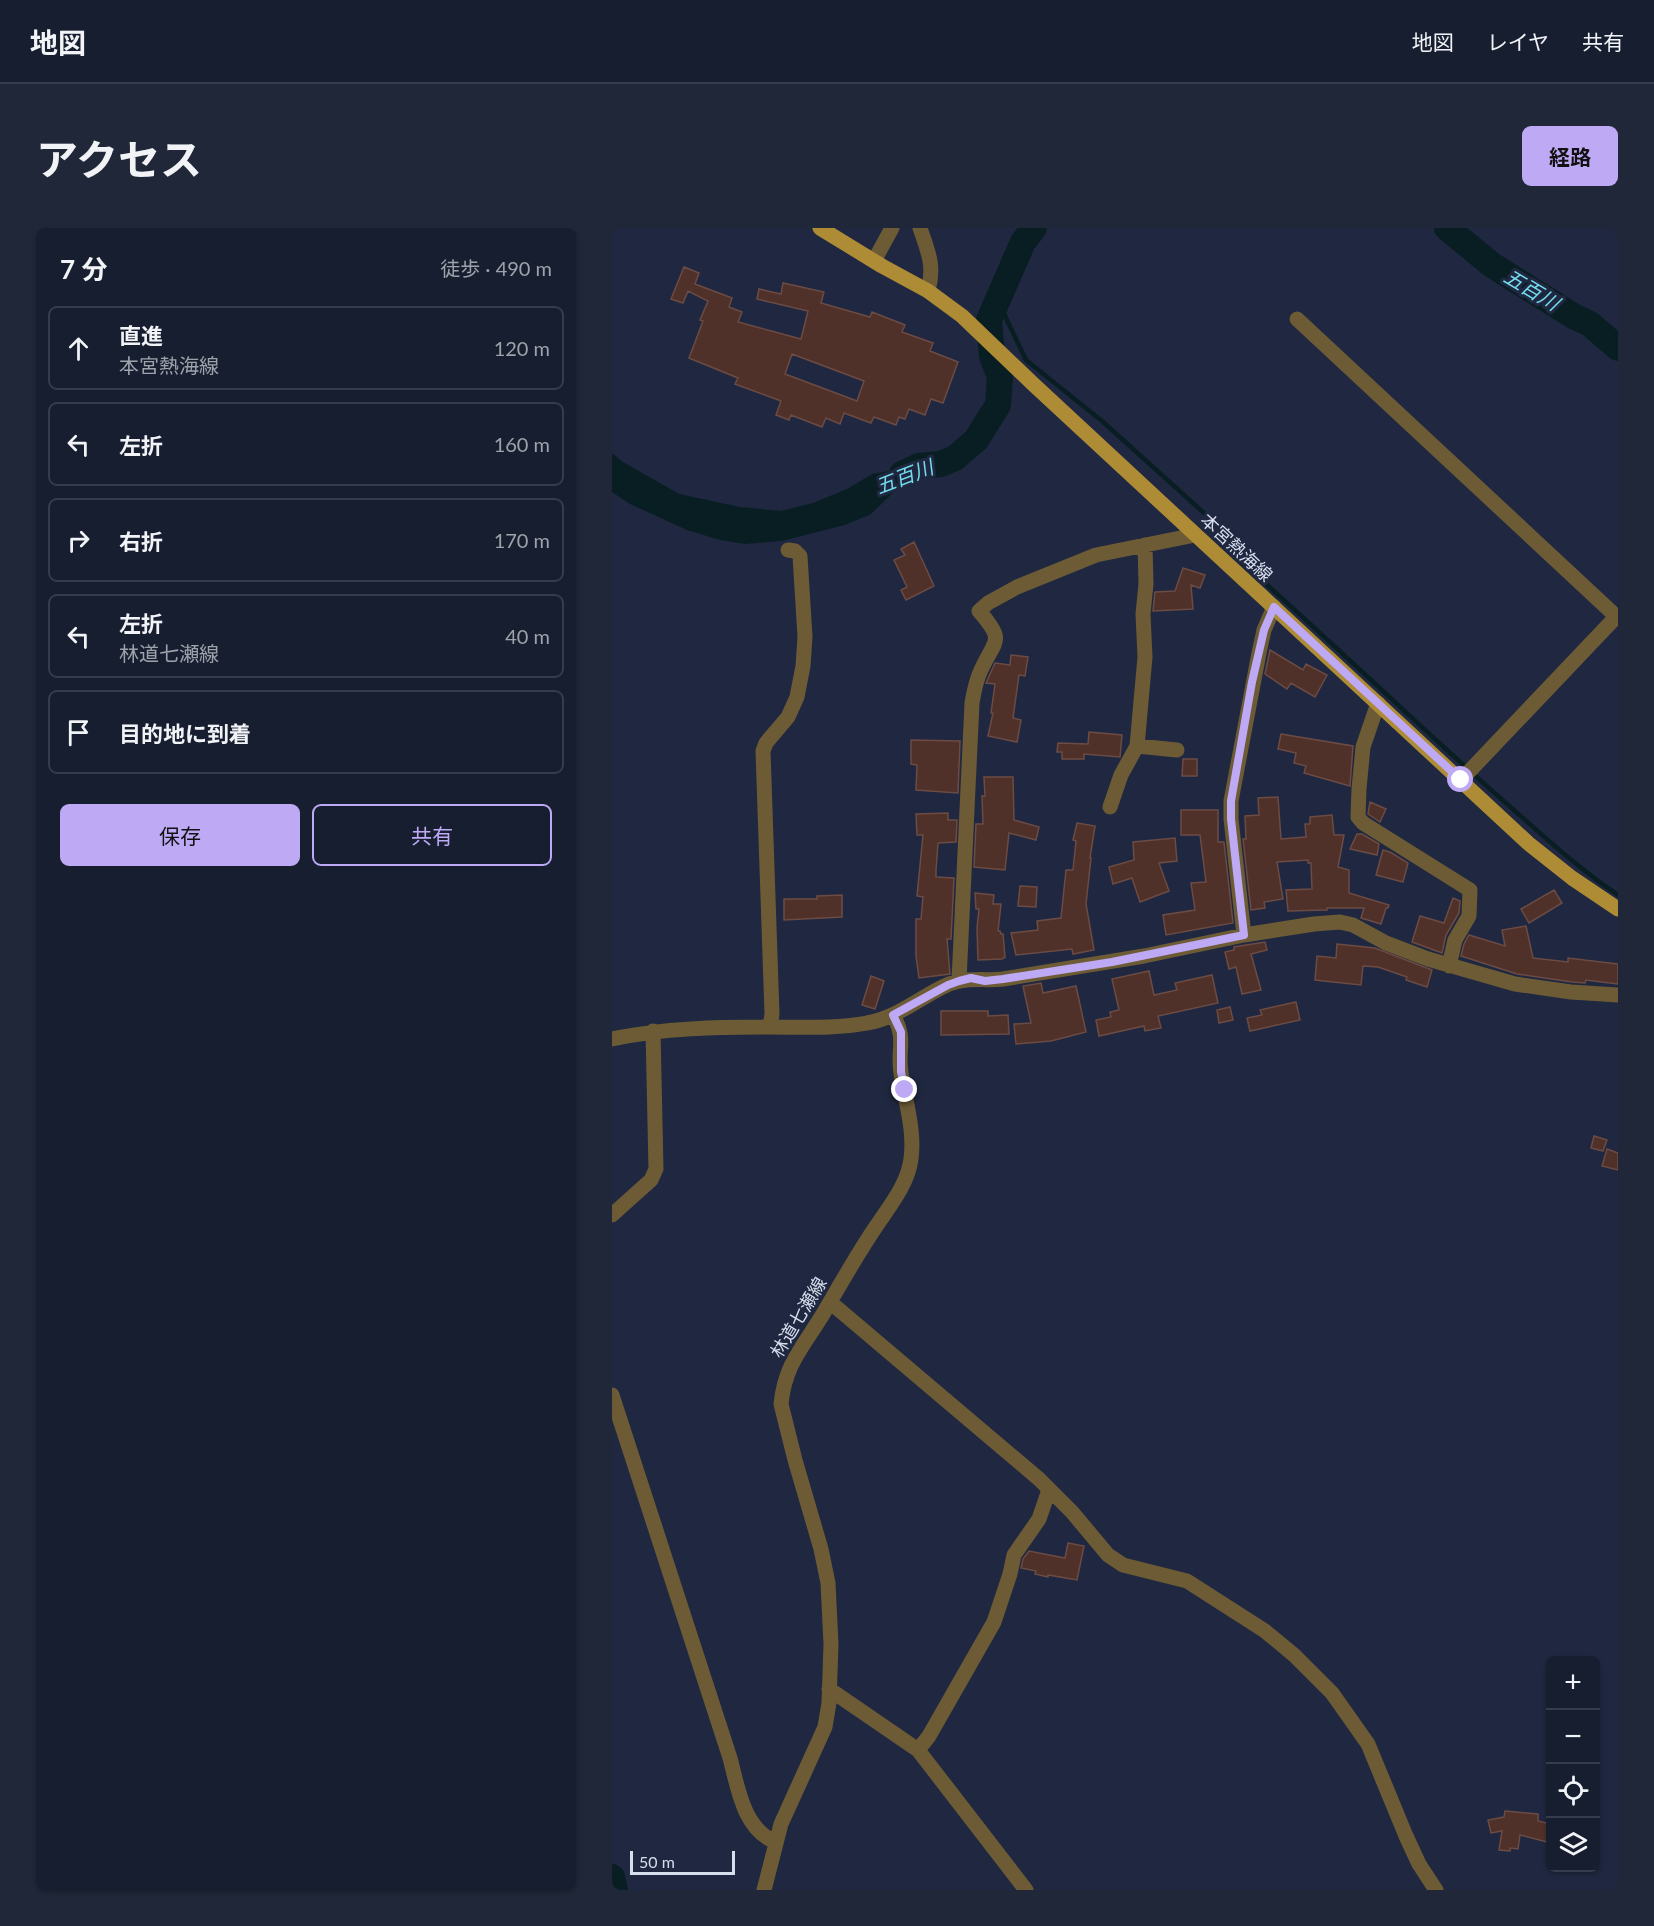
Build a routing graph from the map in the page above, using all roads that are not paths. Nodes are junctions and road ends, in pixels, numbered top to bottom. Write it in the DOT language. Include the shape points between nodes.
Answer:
graph roads {
  1 [pos="820,228"];
  2 [pos="892,228"];
  3 [pos="920,228"];
  4 [pos="874,261"];
  5 [pos="928,291"];
  6 [pos="1297,319"];
  7 [pos="1196,535"];
  8 [pos="1145,545"];
  9 [pos="788,550"];
  10 [pos="1274,607"];
  11 [pos="1617,618"];
  12 [pos="1378,704"];
  13 [pos="1137,746"];
  14 [pos="1177,750"];
  15 [pos="1461,780"];
  16 [pos="1110,807"];
  17 [pos="1618,909"];
  18 [pos="1244,935"];
  19 [pos="1449,966"];
  20 [pos="959,981"];
  21 [pos="1618,995"];
  22 [pos="893,1015"];
  23 [pos="770,1027"];
  24 [pos="653,1031"];
  25 [pos="612,1039"];
  26 [pos="612,1215"];
  27 [pos="830,1302"];
  28 [pos="612,1395"];
  29 [pos="1049,1490"];
  30 [pos="829,1689"];
  31 [pos="918,1750"];
  32 [pos="775,1842"];
  33 [pos="764,1890"];
  34 [pos="1026,1890"];
  35 [pos="1436,1890"];
  1 -- 4 [label="main road, 本宮熱海線"];
  2 -- 4 [label="street"];
  3 -- 5 [label="street" via="932,261"];
  4 -- 5 [label="main road, 本宮熱海線"];
  5 -- 7 [label="main road, 本宮熱海線" via="962,316"];
  6 -- 11 [label="street"];
  7 -- 8 [label="street"];
  7 -- 10 [label="main road, 本宮熱海線"];
  8 -- 13 [label="street" via="1145,657"];
  8 -- 20 [label="street" via="1076,562 1017,587 979,611 996,636 996,646 981,669 972,703"];
  9 -- 23 [label="street" via="800,556 805,653 794,703 763,751"];
  10 -- 12 [label="main road, 本宮熱海線"];
  10 -- 18 [label="street" via="1256,663 1231,801"];
  11 -- 15 [label="street"];
  12 -- 15 [label="main road, 本宮熱海線"];
  12 -- 19 [label="street" via="1363,747 1358,817 1470,890 1469,916 1455,939"];
  13 -- 14 [label="street"];
  13 -- 16 [label="street" via="1120,775"];
  15 -- 17 [label="main road, 本宮熱海線" via="1528,843"];
  18 -- 19 [label="street" via="1341,922"];
  18 -- 20 [label="street" via="1112,962 1003,979"];
  19 -- 21 [label="street" via="1515,984"];
  20 -- 22 [label="street"];
  22 -- 23 [label="street" via="853,1025"];
  22 -- 27 [label="street, 林道七瀬線" via="902,1040 901,1072 912,1158 892,1203"];
  23 -- 24 [label="street"];
  24 -- 25 [label="street"];
  24 -- 26 [label="street" via="656,1169 651,1180"];
  27 -- 29 [label="street"];
  27 -- 30 [label="street, 林道七瀬線" via="788,1371 781,1404 828,1583"];
  28 -- 32 [label="street" via="742,1804 755,1828"];
  29 -- 31 [label="street" via="1039,1519 1014,1555 994,1622"];
  29 -- 35 [label="street" via="1113,1559 1123,1565 1178,1577 1199,1587 1265,1631 1332,1693 1368,1744 1419,1864"];
  30 -- 31 [label="street"];
  30 -- 32 [label="street, 林道七瀬線" via="821,1739"];
  31 -- 34 [label="street"];
  32 -- 33 [label="street, 林道七瀬線"];
}
